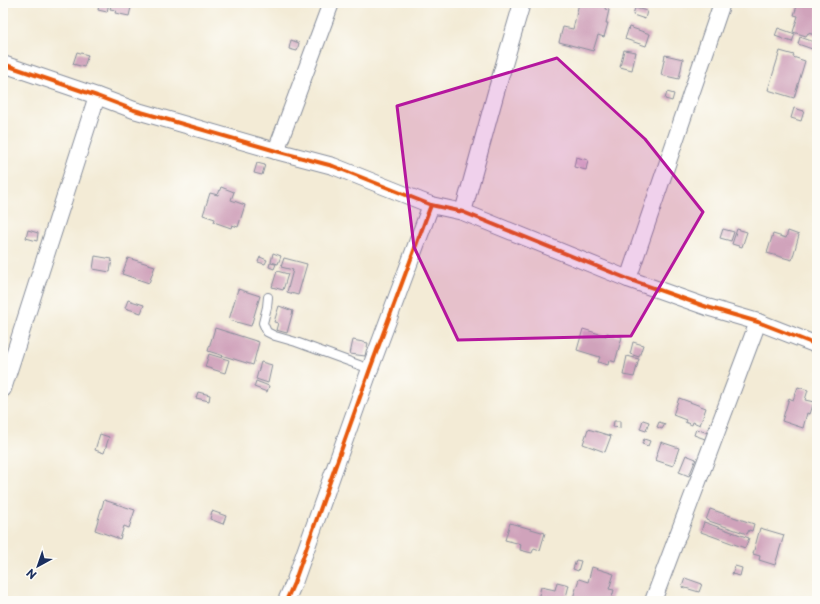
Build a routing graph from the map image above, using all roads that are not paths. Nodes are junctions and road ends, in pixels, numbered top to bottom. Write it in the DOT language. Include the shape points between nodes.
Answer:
graph roads {
  1 [pos="332,3"];
  2 [pos="522,3"];
  3 [pos="722,3"];
  4 [pos="3,64"];
  5 [pos="97,96"];
  6 [pos="276,152"];
  7 [pos="431,205"];
  8 [pos="463,212"];
  9 [pos="628,279"];
  10 [pos="268,297"];
  11 [pos="758,322"];
  12 [pos="817,345"];
  13 [pos="370,369"];
  14 [pos="3,389"];
  15 [pos="286,601"];
  16 [pos="653,601"];
  1 -- 6 [label="street"];
  2 -- 8 [label="street"];
  3 -- 9 [label="street"];
  4 -- 5 [label="street"];
  5 -- 6 [label="street" via="134,110"];
  5 -- 14 [label="street"];
  6 -- 7 [label="street" via="333,166"];
  7 -- 8 [label="street"];
  7 -- 13 [label="street"];
  8 -- 9 [label="street"];
  9 -- 11 [label="street"];
  10 -- 13 [label="lane" via="263,323 266,332"];
  11 -- 12 [label="street"];
  11 -- 16 [label="street"];
  13 -- 15 [label="street"];
}
